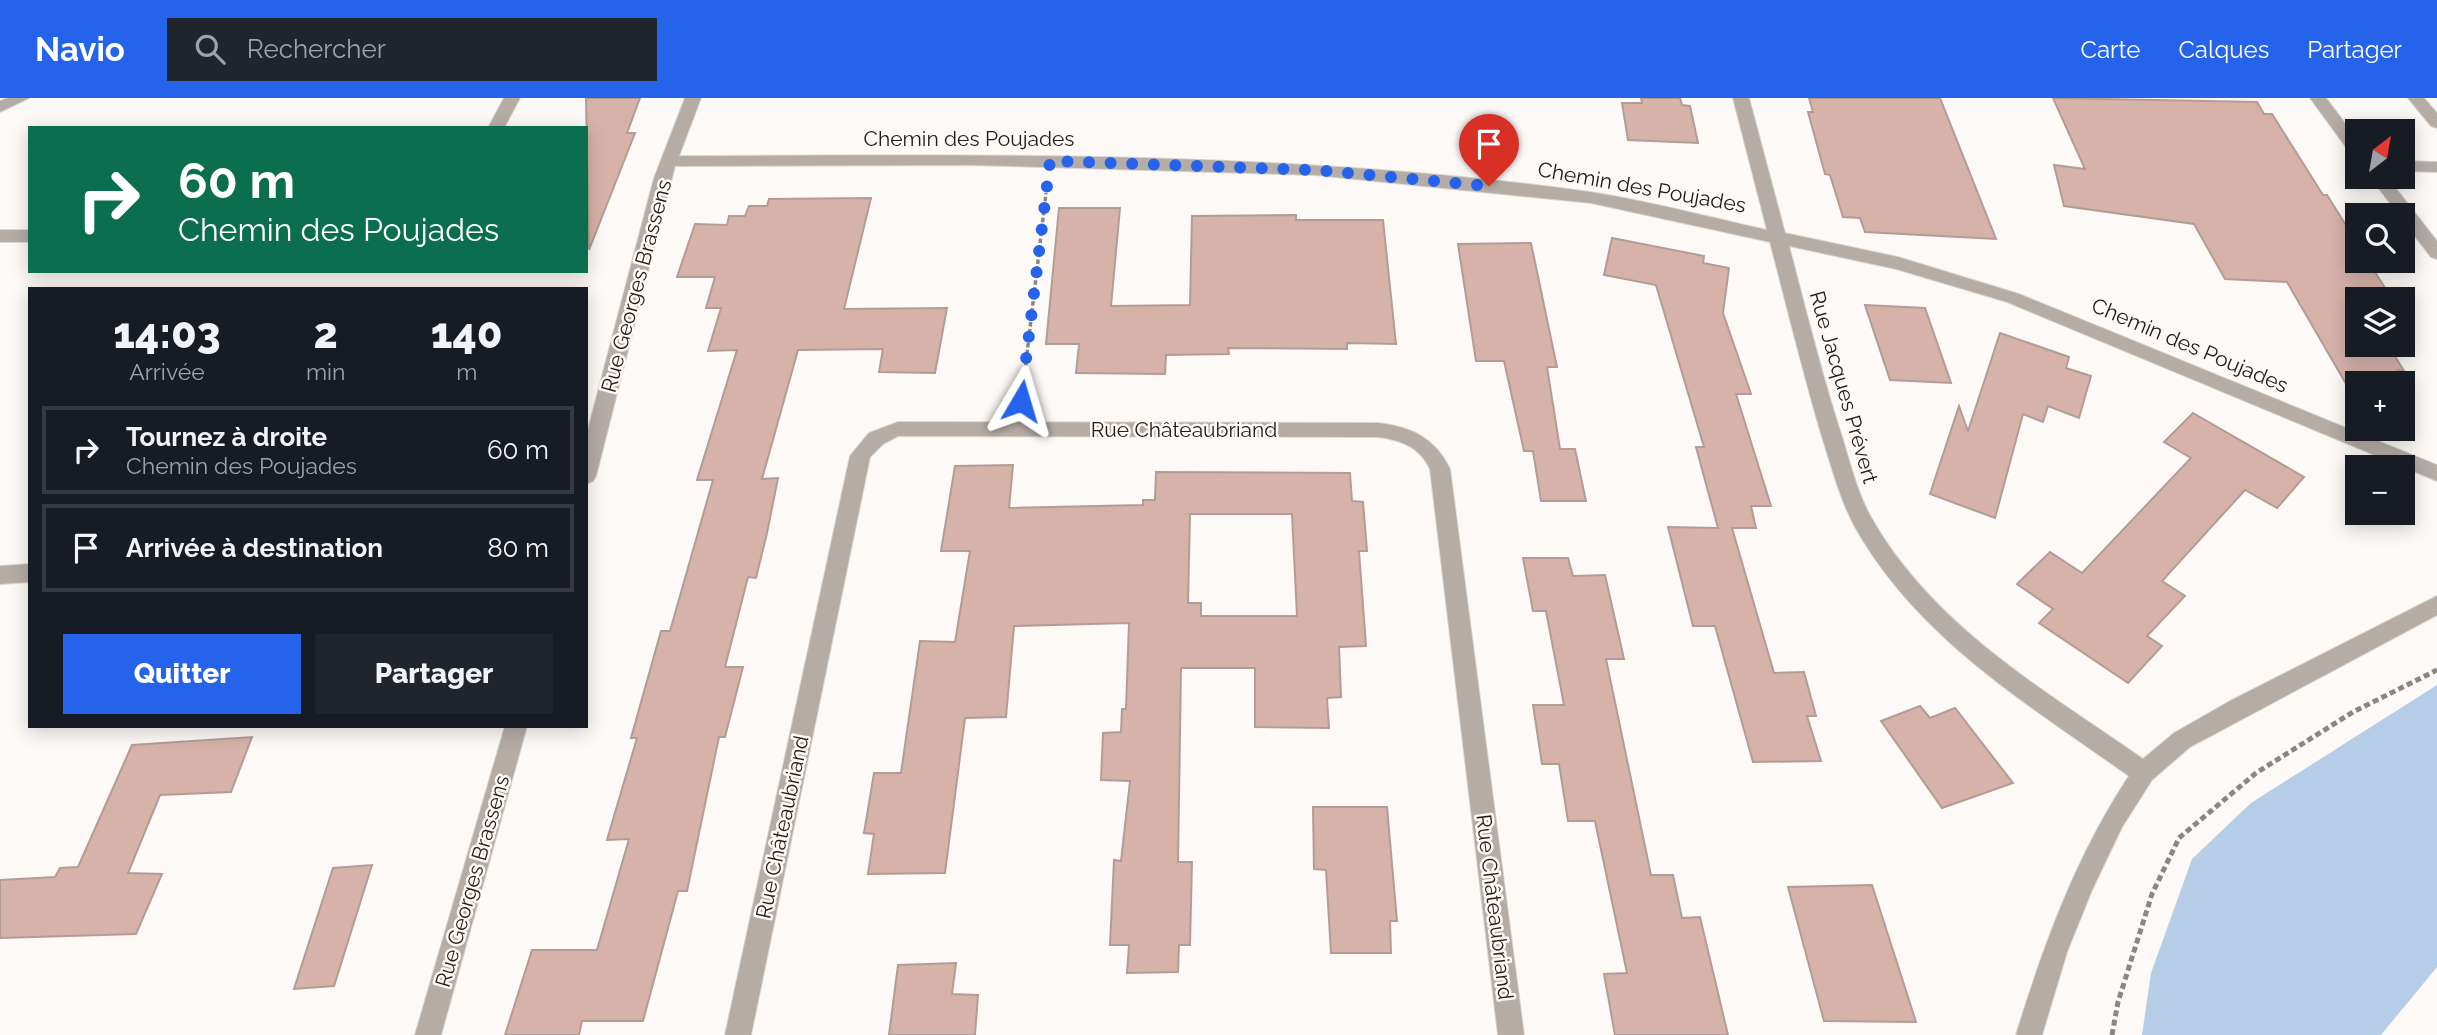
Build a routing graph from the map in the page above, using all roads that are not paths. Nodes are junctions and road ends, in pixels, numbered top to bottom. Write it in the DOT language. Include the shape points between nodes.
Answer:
graph roads {
  1 [pos="22,98"];
  2 [pos="512,98"];
  3 [pos="693,98"];
  4 [pos="1741,98"];
  5 [pos="2318,98"];
  6 [pos="2416,98"];
  7 [pos="0,107"];
  8 [pos="2437,123"];
  9 [pos="497,126"];
  10 [pos="2345,134"];
  11 [pos="671,161"];
  12 [pos="2415,166"];
  13 [pos="2437,167"];
  14 [pos="2387,189"];
  15 [pos="1778,235"];
  16 [pos="0,236"];
  17 [pos="28,236"];
  18 [pos="2437,253"];
  19 [pos="592,437"];
  20 [pos="588,463"];
  21 [pos="2437,473"];
  22 [pos="28,573"];
  23 [pos="0,575"];
  24 [pos="2437,605"];
  25 [pos="515,728"];
  26 [pos="2144,774"];
  27 [pos="428,1035"];
  28 [pos="738,1035"];
  29 [pos="1511,1035"];
  30 [pos="2029,1035"];
  1 -- 7 [label="street"];
  2 -- 9 [label="street"];
  3 -- 11 [label="street, Rue Georges Brassens"];
  4 -- 15 [label="street, Rue Jacques Prévert"];
  5 -- 10 [label="street"];
  6 -- 8 [label="street"];
  11 -- 15 [label="street, Chemin des Poujades" via="1050,161 1315,170 1591,198"];
  11 -- 19 [label="street, Rue Georges Brassens" via="662,178"];
  12 -- 13 [label="street"];
  14 -- 18 [label="street"];
  15 -- 21 [label="street, Chemin des Poujades" via="1898,263 2012,298"];
  15 -- 26 [label="street, Rue Jacques Prévert" via="1848,489 1877,544 1919,600 1951,633"];
  16 -- 17 [label="street"];
  19 -- 20 [label="street, Rue Georges Brassens"];
  22 -- 23 [label="street"];
  24 -- 26 [label="street" via="2182,740"];
  25 -- 27 [label="street, Rue Georges Brassens"];
  26 -- 30 [label="street" via="2114,818 2082,885 2054,952"];
  28 -- 29 [label="street, Rue Châteaubriand" via="860,456 882,433 898,429 1018,428 1378,430 1409,435 1435,456"];
}
